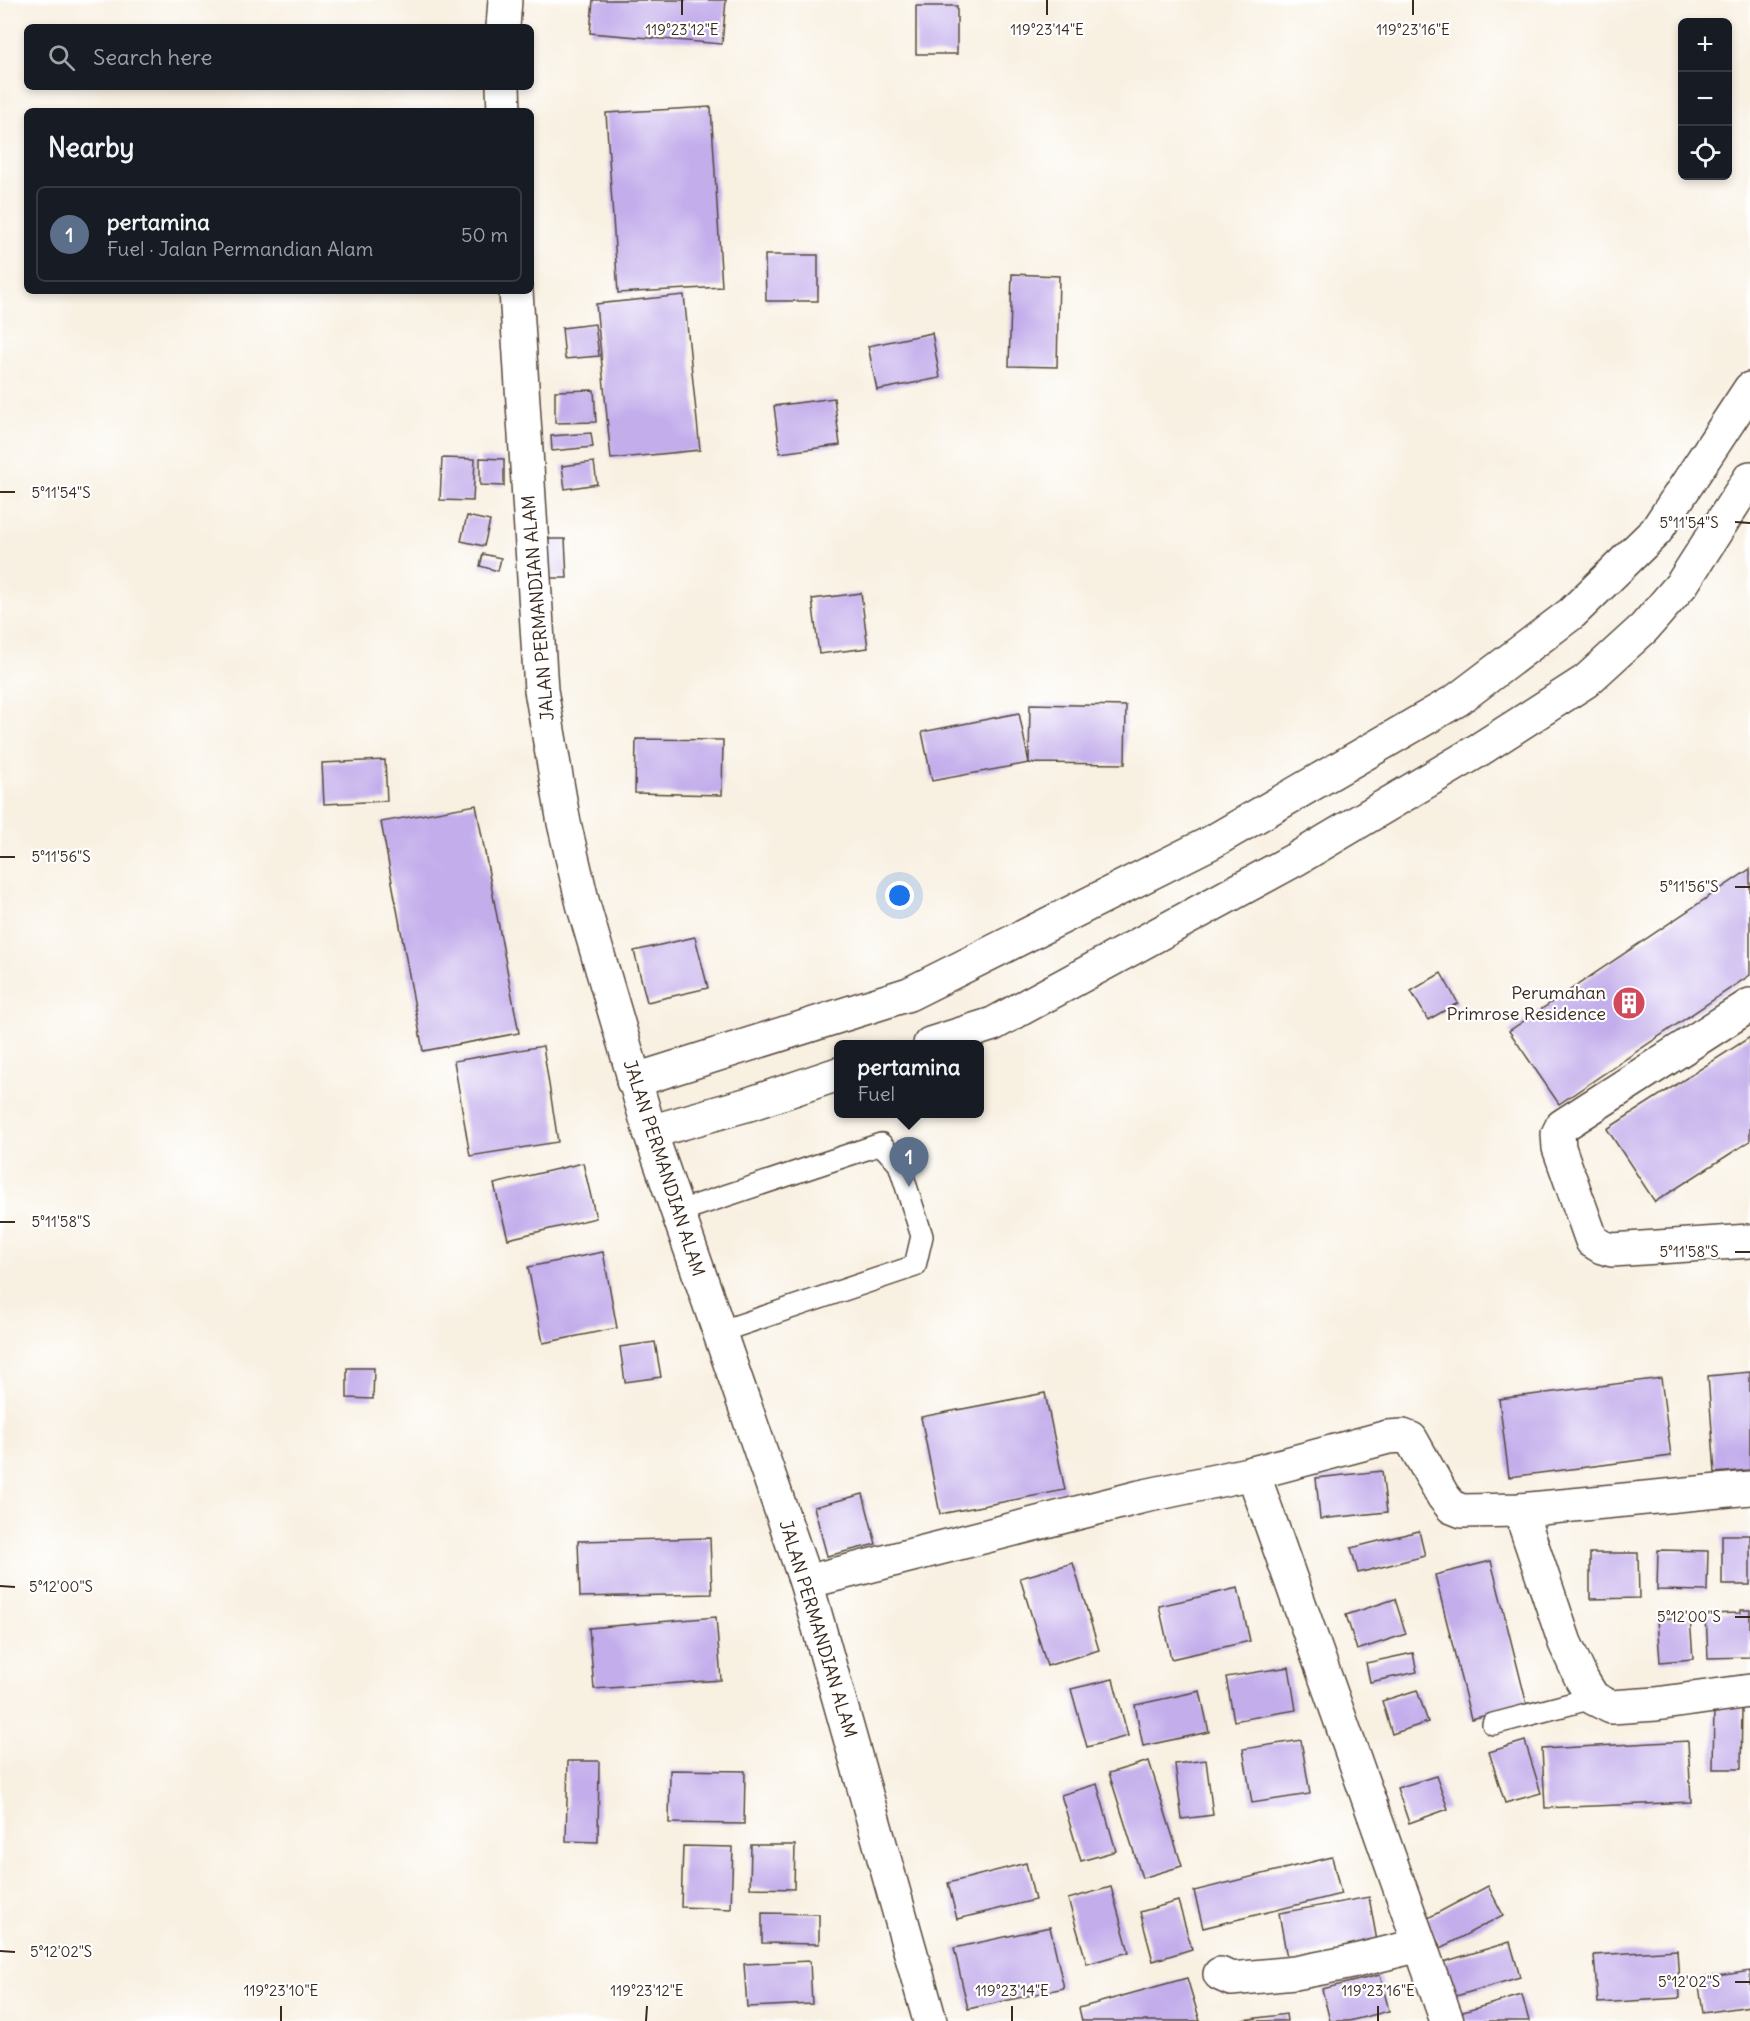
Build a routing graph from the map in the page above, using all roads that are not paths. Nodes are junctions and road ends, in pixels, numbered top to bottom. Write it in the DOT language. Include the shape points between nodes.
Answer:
graph roads {
  1 [pos="504,0"];
  2 [pos="502,24"];
  3 [pos="503,90"];
  4 [pos="504,108"];
  5 [pos="516,294"];
  6 [pos="1750,389"];
  7 [pos="1750,478"];
  8 [pos="1750,1005"];
  9 [pos="943,1040"];
  10 [pos="834,1075"];
  11 [pos="633,1082"];
  12 [pos="650,1132"];
  13 [pos="677,1212"];
  14 [pos="1750,1241"];
  15 [pos="719,1332"];
  16 [pos="1253,1473"];
  17 [pos="1750,1488"];
  18 [pos="1520,1510"];
  19 [pos="806,1581"];
  20 [pos="1750,1691"];
  21 [pos="1593,1698"];
  22 [pos="1492,1724"];
  23 [pos="1420,1945"];
  24 [pos="1220,1974"];
  25 [pos="930,2021"];
  26 [pos="1447,2021"];
  1 -- 2 [label="street"];
  3 -- 4 [label="street"];
  5 -- 11 [label="street, JALAN PERMANDIAN ALAM" via="541,690 564,824"];
  6 -- 11 [label="street" via="1656,531 1572,613 1457,700 1212,842 909,994"];
  7 -- 9 [label="street" via="1682,584 1644,628 1586,681 1296,859 993,1024"];
  8 -- 14 [label="street" via="1562,1126 1558,1134 1559,1148 1592,1241 1602,1247 1612,1250"];
  10 -- 12 [label="street"];
  11 -- 12 [label="street, JALAN PERMANDIAN ALAM"];
  12 -- 13 [label="street, JALAN PERMANDIAN ALAM"];
  13 -- 15 [label="street, JALAN PERMANDIAN ALAM"];
  13 -- 15 [label="lane" via="881,1144 899,1164 922,1236 915,1266"];
  15 -- 19 [label="street, JALAN PERMANDIAN ALAM"];
  16 -- 18 [label="street" via="1403,1436 1411,1439 1452,1507 1462,1511"];
  16 -- 19 [label="street" via="1140,1497"];
  16 -- 23 [label="street"];
  17 -- 18 [label="street"];
  18 -- 21 [label="street" via="1565,1643"];
  19 -- 25 [label="street, JALAN PERMANDIAN ALAM"];
  20 -- 21 [label="street" via="1611,1707"];
  21 -- 22 [label="lane"];
  23 -- 24 [label="street" via="1295,1973 1231,1979"];
  23 -- 26 [label="street"];
}
